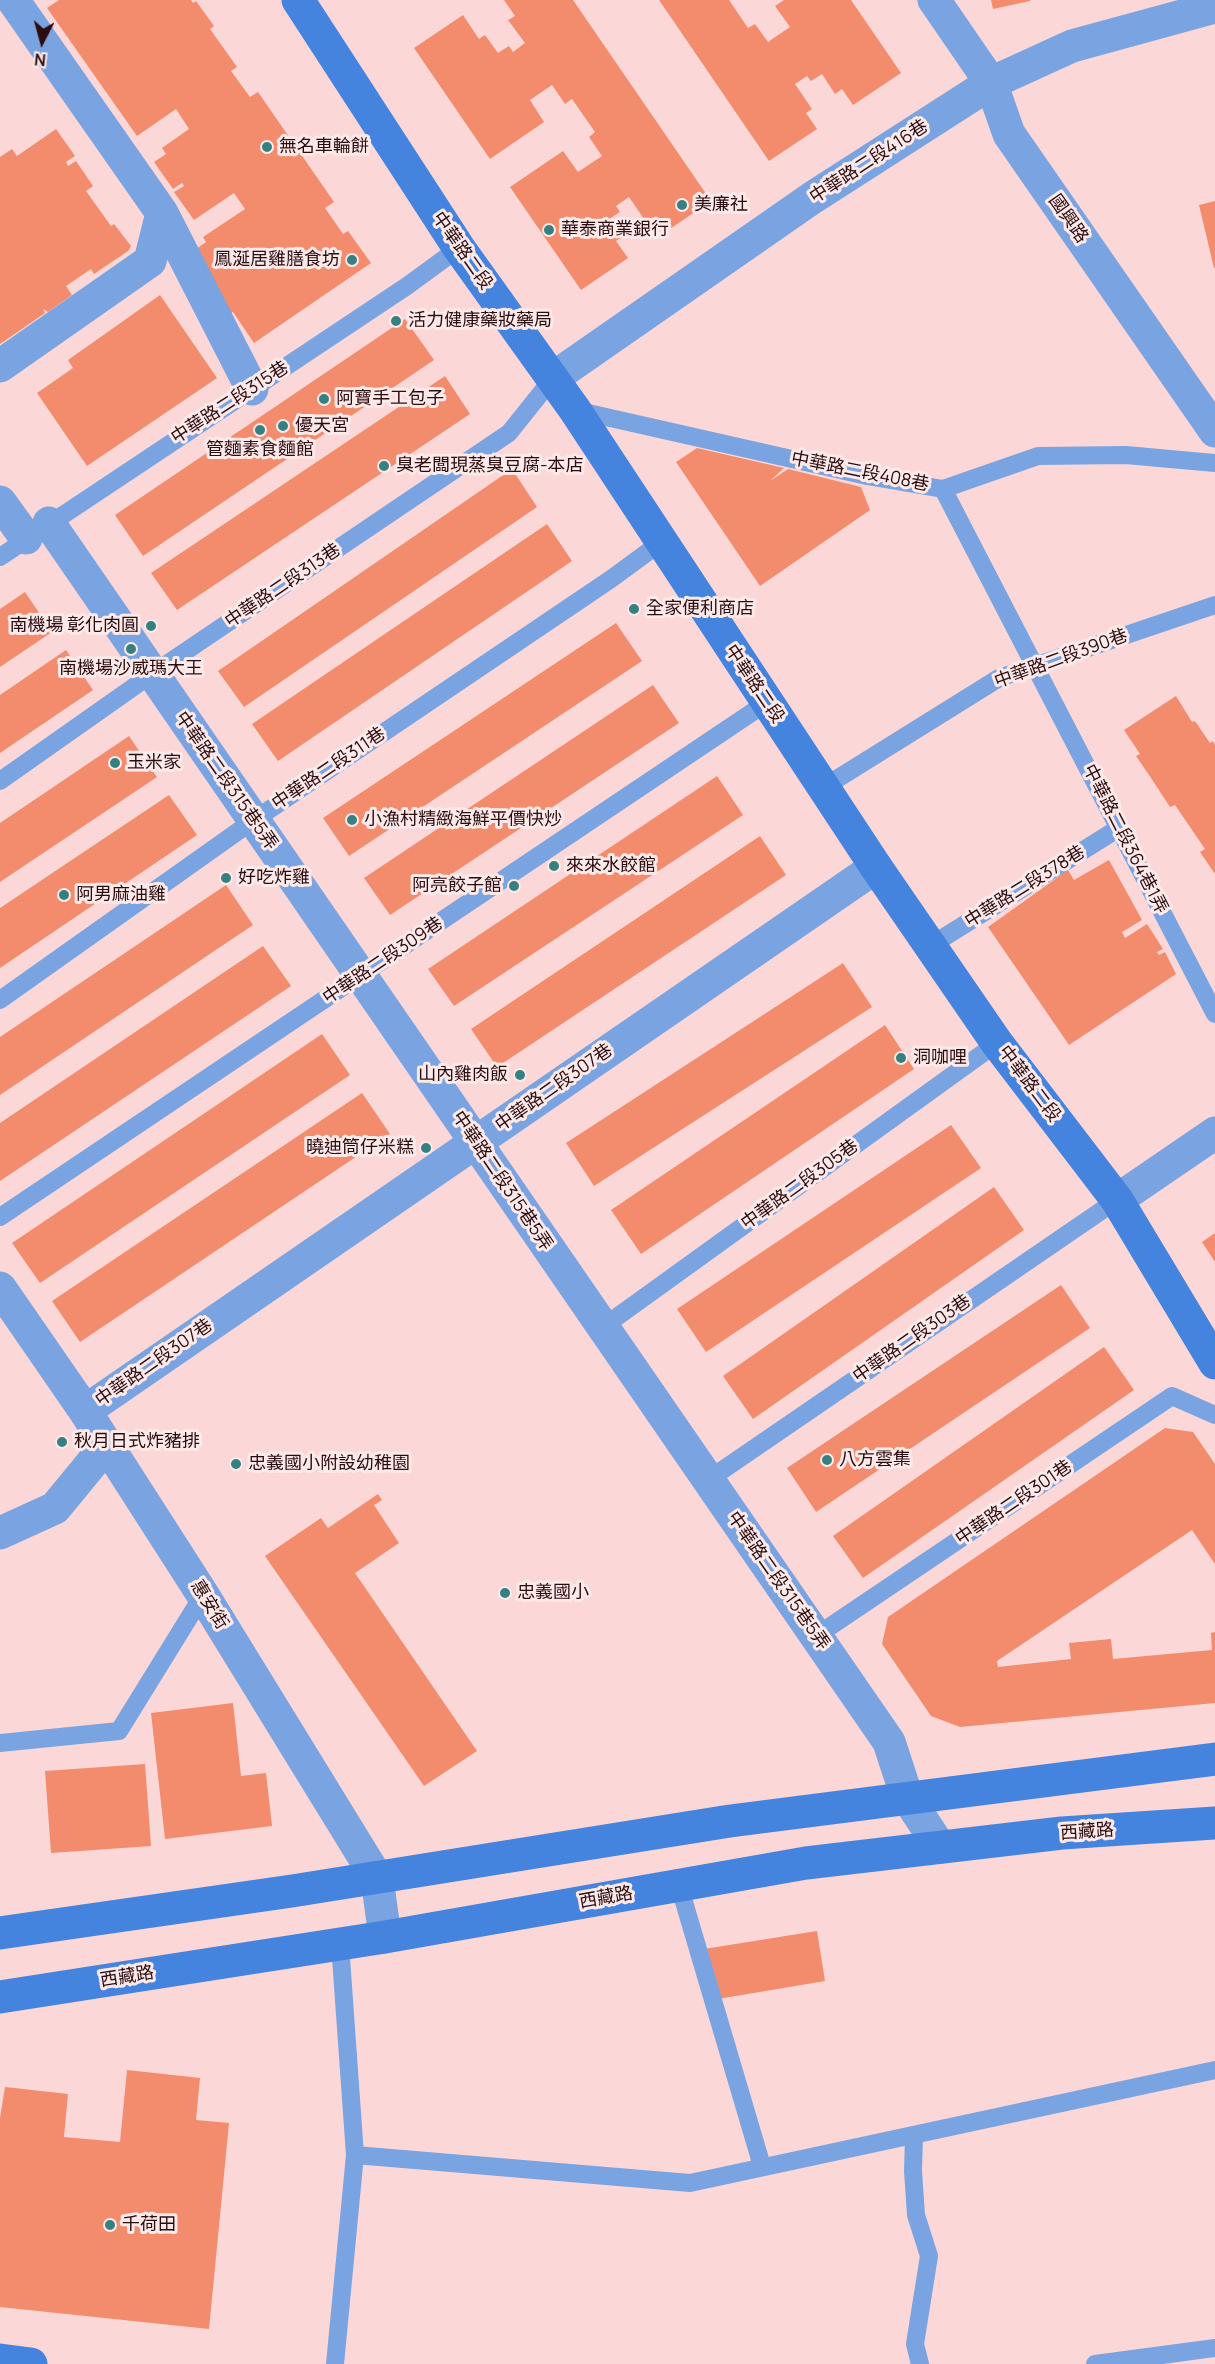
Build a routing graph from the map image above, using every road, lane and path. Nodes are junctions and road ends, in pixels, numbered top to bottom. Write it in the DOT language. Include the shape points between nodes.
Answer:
graph roads {
  1 [pos="13,0"];
  2 [pos="298,0"];
  3 [pos="934,0"];
  4 [pos="1215,8"];
  5 [pos="991,84"];
  6 [pos="162,213"];
  7 [pos="459,248"];
  8 [pos="0,366"];
  9 [pos="553,378"];
  10 [pos="252,388"];
  11 [pos="575,410"];
  12 [pos="1215,431"];
  13 [pos="1215,463"];
  14 [pos="943,489"];
  15 [pos="0,502"];
  16 [pos="25,539"];
  17 [pos="660,543"];
  18 [pos="1215,605"];
  19 [pos="1035,665"];
  20 [pos="152,674"];
  21 [pos="766,703"];
  22 [pos="0,781"];
  23 [pos="824,787"];
  24 [pos="254,820"];
  25 [pos="1119,828"];
  26 [pos="876,867"];
  27 [pos="930,946"];
  28 [pos="361,976"];
  29 [pos="0,1000"];
  30 [pos="1215,1014"];
  31 [pos="997,1043"];
  32 [pos="1215,1133"];
  33 [pos="476,1142"];
  34 [pos="1117,1200"];
  35 [pos="0,1218"];
  36 [pos="0,1288"];
  37 [pos="603,1327"];
  38 [pos="1215,1363"];
  39 [pos="85,1411"];
  40 [pos="1215,1415"];
  41 [pos="106,1446"];
  42 [pos="708,1480"];
  43 [pos="0,1533"];
  44 [pos="203,1595"];
  45 [pos="816,1636"];
  46 [pos="0,1743"];
  47 [pos="1215,1760"];
  48 [pos="908,1797"];
  49 [pos="1215,1823"];
  50 [pos="940,1847"];
  51 [pos="377,1878"];
  52 [pos="679,1885"];
  53 [pos="0,1933"];
  54 [pos="385,1937"];
  55 [pos="340,1944"];
  56 [pos="0,1997"];
  57 [pos="1215,2070"];
  58 [pos="914,2136"];
  59 [pos="355,2155"];
  60 [pos="762,2166"];
  61 [pos="1215,2348"];
  62 [pos="0,2360"];
  63 [pos="31,2364"];
  64 [pos="334,2364"];
  65 [pos="920,2364"];
  66 [pos="1095,2364"];
  1 -- 6 [label="street"];
  2 -- 7 [label="street, 中華路二段"];
  3 -- 5 [label="street, 國興路"];
  4 -- 5 [label="street, 中華路二段416巷" via="1072,46"];
  5 -- 9 [label="street, 中華路二段416巷" via="812,198"];
  5 -- 12 [label="street, 國興路" via="1009,134"];
  6 -- 8 [label="street" via="150,261"];
  6 -- 10 [label="street"];
  7 -- 9 [label="street, 中華路二段"];
  7 -- 10 [label="lane, 中華路二段315巷"];
  9 -- 11 [label="street, 中華路二段"];
  9 -- 20 [label="lane, 中華路二段313巷" via="509,434"];
  10 -- 16 [label="lane, 中華路二段315巷"];
  11 -- 14 [label="lane, 中華路二段408巷" via="867,476"];
  11 -- 17 [label="street, 中華路二段"];
  13 -- 14 [label="lane, 中華路二段408巷" via="1126,455 1038,456"];
  14 -- 19 [label="lane, 中華路二段364巷1弄"];
  15 -- 16 [label="street, 中華路二段315巷5弄"];
  16 -- 20 [label="street, 中華路二段315巷5弄"];
  17 -- 21 [label="street, 中華路二段"];
  17 -- 24 [label="lane, 中華路二段311巷"];
  18 -- 19 [label="lane, 中華路二段390巷"];
  19 -- 23 [label="lane, 中華路二段390巷" via="999,678"];
  19 -- 25 [label="lane, 中華路二段364巷1弄"];
  20 -- 22 [label="lane, 中華路二段313巷"];
  20 -- 24 [label="street, 中華路二段315巷5弄"];
  21 -- 23 [label="street, 中華路二段"];
  21 -- 28 [label="lane, 中華路二段309巷"];
  23 -- 26 [label="street, 中華路二段"];
  24 -- 28 [label="street, 中華路二段315巷5弄"];
  24 -- 29 [label="lane, 中華路二段311巷"];
  25 -- 27 [label="lane, 中華路二段378巷"];
  25 -- 30 [label="lane, 中華路二段364巷1弄"];
  26 -- 27 [label="street, 中華路二段"];
  26 -- 33 [label="street, 中華路二段307巷"];
  27 -- 31 [label="street, 中華路二段"];
  28 -- 33 [label="street, 中華路二段315巷5弄"];
  28 -- 35 [label="lane, 中華路二段309巷"];
  31 -- 34 [label="street, 中華路二段"];
  31 -- 37 [label="lane, 中華路二段305巷"];
  32 -- 34 [label="street"];
  33 -- 37 [label="street, 中華路二段315巷5弄"];
  33 -- 39 [label="street, 中華路二段307巷"];
  34 -- 38 [label="street, 中華路二段"];
  34 -- 42 [label="lane, 中華路二段303巷"];
  36 -- 39 [label="street, 惠安街"];
  37 -- 42 [label="street, 中華路二段315巷5弄"];
  39 -- 41 [label="street, 惠安街"];
  40 -- 45 [label="lane, 中華路二段301巷" via="1172,1396"];
  41 -- 43 [label="street" via="55,1508"];
  41 -- 44 [label="street, 惠安街"];
  42 -- 45 [label="street, 中華路二段315巷5弄"];
  44 -- 46 [label="lane" via="119,1731"];
  44 -- 51 [label="street, 惠安街"];
  45 -- 48 [label="street, 中華路二段315巷5弄" via="889,1742"];
  47 -- 48 [label="street"];
  48 -- 50 [label="street, 中華路二段315巷5弄"];
  48 -- 51 [label="street" via="730,1821"];
  49 -- 50 [label="street, 西藏路" via="1062,1833"];
  50 -- 52 [label="street, 西藏路" via="806,1863"];
  51 -- 53 [label="street"];
  51 -- 54 [label="street, 惠安街"];
  52 -- 54 [label="street, 西藏路"];
  52 -- 60 [label="lane"];
  54 -- 55 [label="street, 西藏路"];
  55 -- 56 [label="street, 西藏路"];
  55 -- 59 [label="lane"];
  57 -- 58 [label="lane"];
  58 -- 60 [label="lane"];
  58 -- 65 [label="lane" via="916,2215 929,2256 915,2344"];
  59 -- 60 [label="lane" via="690,2183"];
  59 -- 64 [label="lane"];
  61 -- 66 [label="lane"];
  62 -- 63 [label="street"];
}
